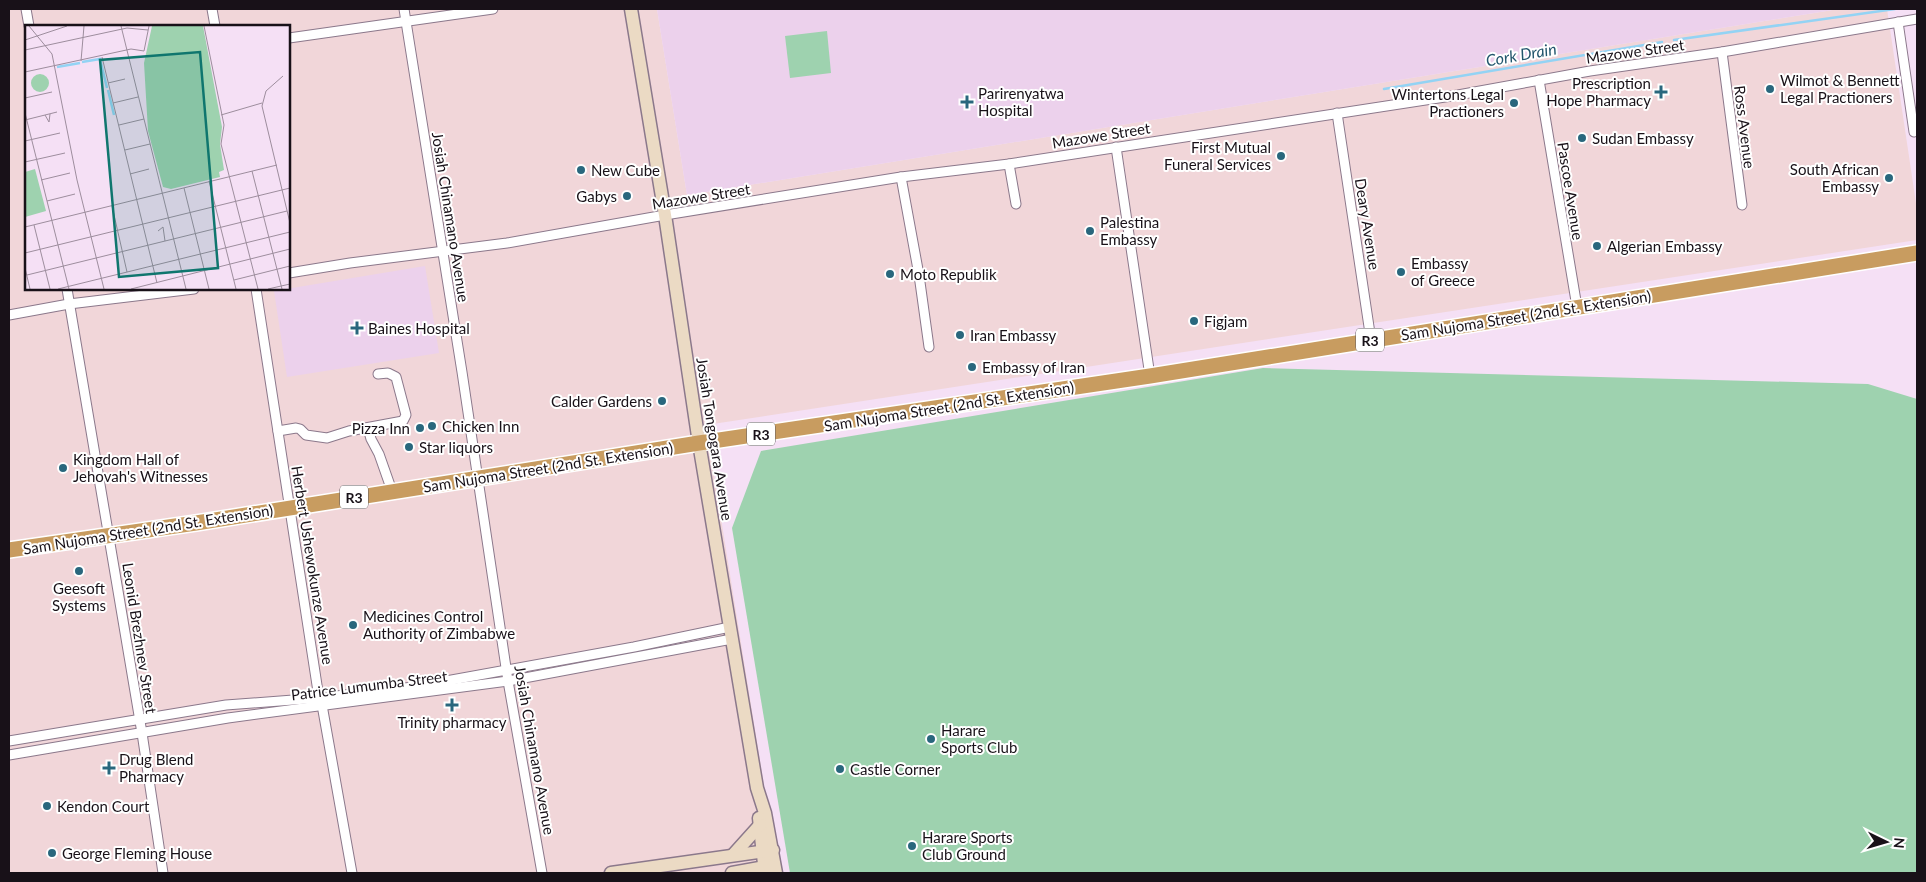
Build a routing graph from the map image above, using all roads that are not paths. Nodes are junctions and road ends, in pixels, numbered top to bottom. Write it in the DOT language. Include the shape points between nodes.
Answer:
graph roads {
  1 [pos="26,9"];
  2 [pos="212,9"];
  3 [pos="404,9"];
  4 [pos="493,9"];
  5 [pos="631,9"];
  6 [pos="1917,19"];
  7 [pos="406,22"];
  8 [pos="1898,22"];
  9 [pos="29,25"];
  10 [pos="215,25"];
  11 [pos="290,38"];
  12 [pos="1722,52"];
  13 [pos="1539,80"];
  14 [pos="1337,113"];
  15 [pos="1914,132"];
  16 [pos="1116,147"];
  17 [pos="1009,164"];
  18 [pos="901,177"];
  19 [pos="1016,204"];
  20 [pos="1742,205"];
  21 [pos="665,215"];
  22 [pos="441,251"];
  23 [pos="1917,253"];
  24 [pos="290,273"];
  25 [pos="67,290"];
  26 [pos="186,290"];
  27 [pos="256,290"];
  28 [pos="69,304"];
  29 [pos="1577,307"];
  30 [pos="9,315"];
  31 [pos="1371,340"];
  32 [pos="929,346"];
  33 [pos="378,374"];
  34 [pos="1150,376"];
  35 [pos="368,428"];
  36 [pos="278,431"];
  37 [pos="699,443"];
  38 [pos="477,477"];
  39 [pos="392,491"];
  40 [pos="290,507"];
  41 [pos="109,535"];
  42 [pos="9,550"];
  43 [pos="731,633"];
  44 [pos="506,671"];
  45 [pos="508,680"];
  46 [pos="320,702"];
  47 [pos="140,720"];
  48 [pos="142,733"];
  49 [pos="9,741"];
  50 [pos="9,755"];
  51 [pos="757,788"];
  52 [pos="760,825"];
  53 [pos="767,851"];
  54 [pos="733,855"];
  55 [pos="770,870"];
  56 [pos="163,873"];
  57 [pos="352,873"];
  58 [pos="542,873"];
  59 [pos="612,873"];
  60 [pos="734,873"];
  1 -- 9 [label="street"];
  2 -- 10 [label="street"];
  3 -- 7 [label="street, Josiah Chinamano Avenue"];
  4 -- 7 [label="street"];
  5 -- 21 [label="main road, Josiah Tongogara Avenue"];
  6 -- 8 [label="street, Mazowe Street"];
  7 -- 11 [label="street"];
  7 -- 22 [label="street, Josiah Chinamano Avenue"];
  8 -- 12 [label="street, Mazowe Street"];
  8 -- 15 [label="street"];
  12 -- 13 [label="street, Mazowe Street"];
  12 -- 20 [label="street, Ross Avenue"];
  13 -- 14 [label="street, Mazowe Street"];
  13 -- 29 [label="street, Pascoe Avenue"];
  14 -- 16 [label="street, Mazowe Street"];
  14 -- 31 [label="street, Deary Avenue"];
  16 -- 17 [label="street, Mazowe Street"];
  16 -- 34 [label="street"];
  17 -- 18 [label="street, Mazowe Street"];
  17 -- 19 [label="street"];
  18 -- 21 [label="street, Mazowe Street"];
  18 -- 32 [label="street"];
  21 -- 22 [label="street, Mazowe Street" via="507,243"];
  21 -- 37 [label="main road, Josiah Tongogara Avenue"];
  22 -- 24 [label="street, Mazowe Street"];
  22 -- 38 [label="street, Josiah Chinamano Avenue"];
  23 -- 29 [label="highway, Sam Nujoma Street (2nd St. Extension) / R3"];
  25 -- 28 [label="street, Leonid Brezhnev Street"];
  26 -- 28 [label="street"];
  27 -- 36 [label="street, Herbert Ushewokunze Avenue"];
  28 -- 30 [label="street"];
  28 -- 41 [label="street, Leonid Brezhnev Street"];
  29 -- 31 [label="highway, Sam Nujoma Street (2nd St. Extension) / R3"];
  31 -- 34 [label="highway, Sam Nujoma Street (2nd St. Extension) / R3"];
  33 -- 35 [label="street" via="388,373 396,377 406,415 403,421"];
  34 -- 37 [label="highway, Sam Nujoma Street (2nd St. Extension) / R3"];
  35 -- 36 [label="street" via="327,438 306,435 296,428"];
  35 -- 39 [label="street"];
  36 -- 40 [label="street, Herbert Ushewokunze Avenue"];
  37 -- 38 [label="highway, Sam Nujoma Street (2nd St. Extension) / R3"];
  37 -- 43 [label="main road, Josiah Tongogara Avenue"];
  38 -- 39 [label="highway, Sam Nujoma Street (2nd St. Extension) / R3"];
  38 -- 44 [label="street, Josiah Chinamano Avenue"];
  39 -- 40 [label="highway, Sam Nujoma Street (2nd St. Extension) / R3"];
  40 -- 41 [label="highway, Sam Nujoma Street (2nd St. Extension) / R3"];
  40 -- 46 [label="street, Herbert Ushewokunze Avenue"];
  41 -- 42 [label="highway, Sam Nujoma Street (2nd St. Extension) / R3"];
  41 -- 47 [label="street, Leonid Brezhnev Street"];
  43 -- 44 [label="street, Patrice Lumumba Street"];
  43 -- 45 [label="street, Patrice Lumumba Street"];
  43 -- 51 [label="main road, Josiah Tongogara Avenue"];
  44 -- 45 [label="street, Josiah Chinamano Avenue"];
  44 -- 46 [label="street, Patrice Lumumba Street"];
  45 -- 46 [label="street, Patrice Lumumba Street"];
  45 -- 58 [label="street, Josiah Chinamano Avenue"];
  46 -- 47 [label="street, Patrice Lumumba Street" via="226,705"];
  46 -- 48 [label="street, Patrice Lumumba Street"];
  46 -- 57 [label="street, Herbert Ushewokunze Avenue"];
  47 -- 48 [label="street, Leonid Brezhnev Street"];
  47 -- 49 [label="street, Patrice Lumumba Street"];
  48 -- 50 [label="street, Patrice Lumumba Street"];
  48 -- 56 [label="street, Leonid Brezhnev Street"];
  51 -- 52 [label="main road"];
  51 -- 53 [label="main road, Josiah Tongogara Avenue" via="766,813"];
  52 -- 53 [label="main road"];
  52 -- 54 [label="main road"];
  53 -- 54 [label="main road"];
  53 -- 55 [label="main road"];
  54 -- 59 [label="main road"];
  55 -- 60 [label="main road"];
}
